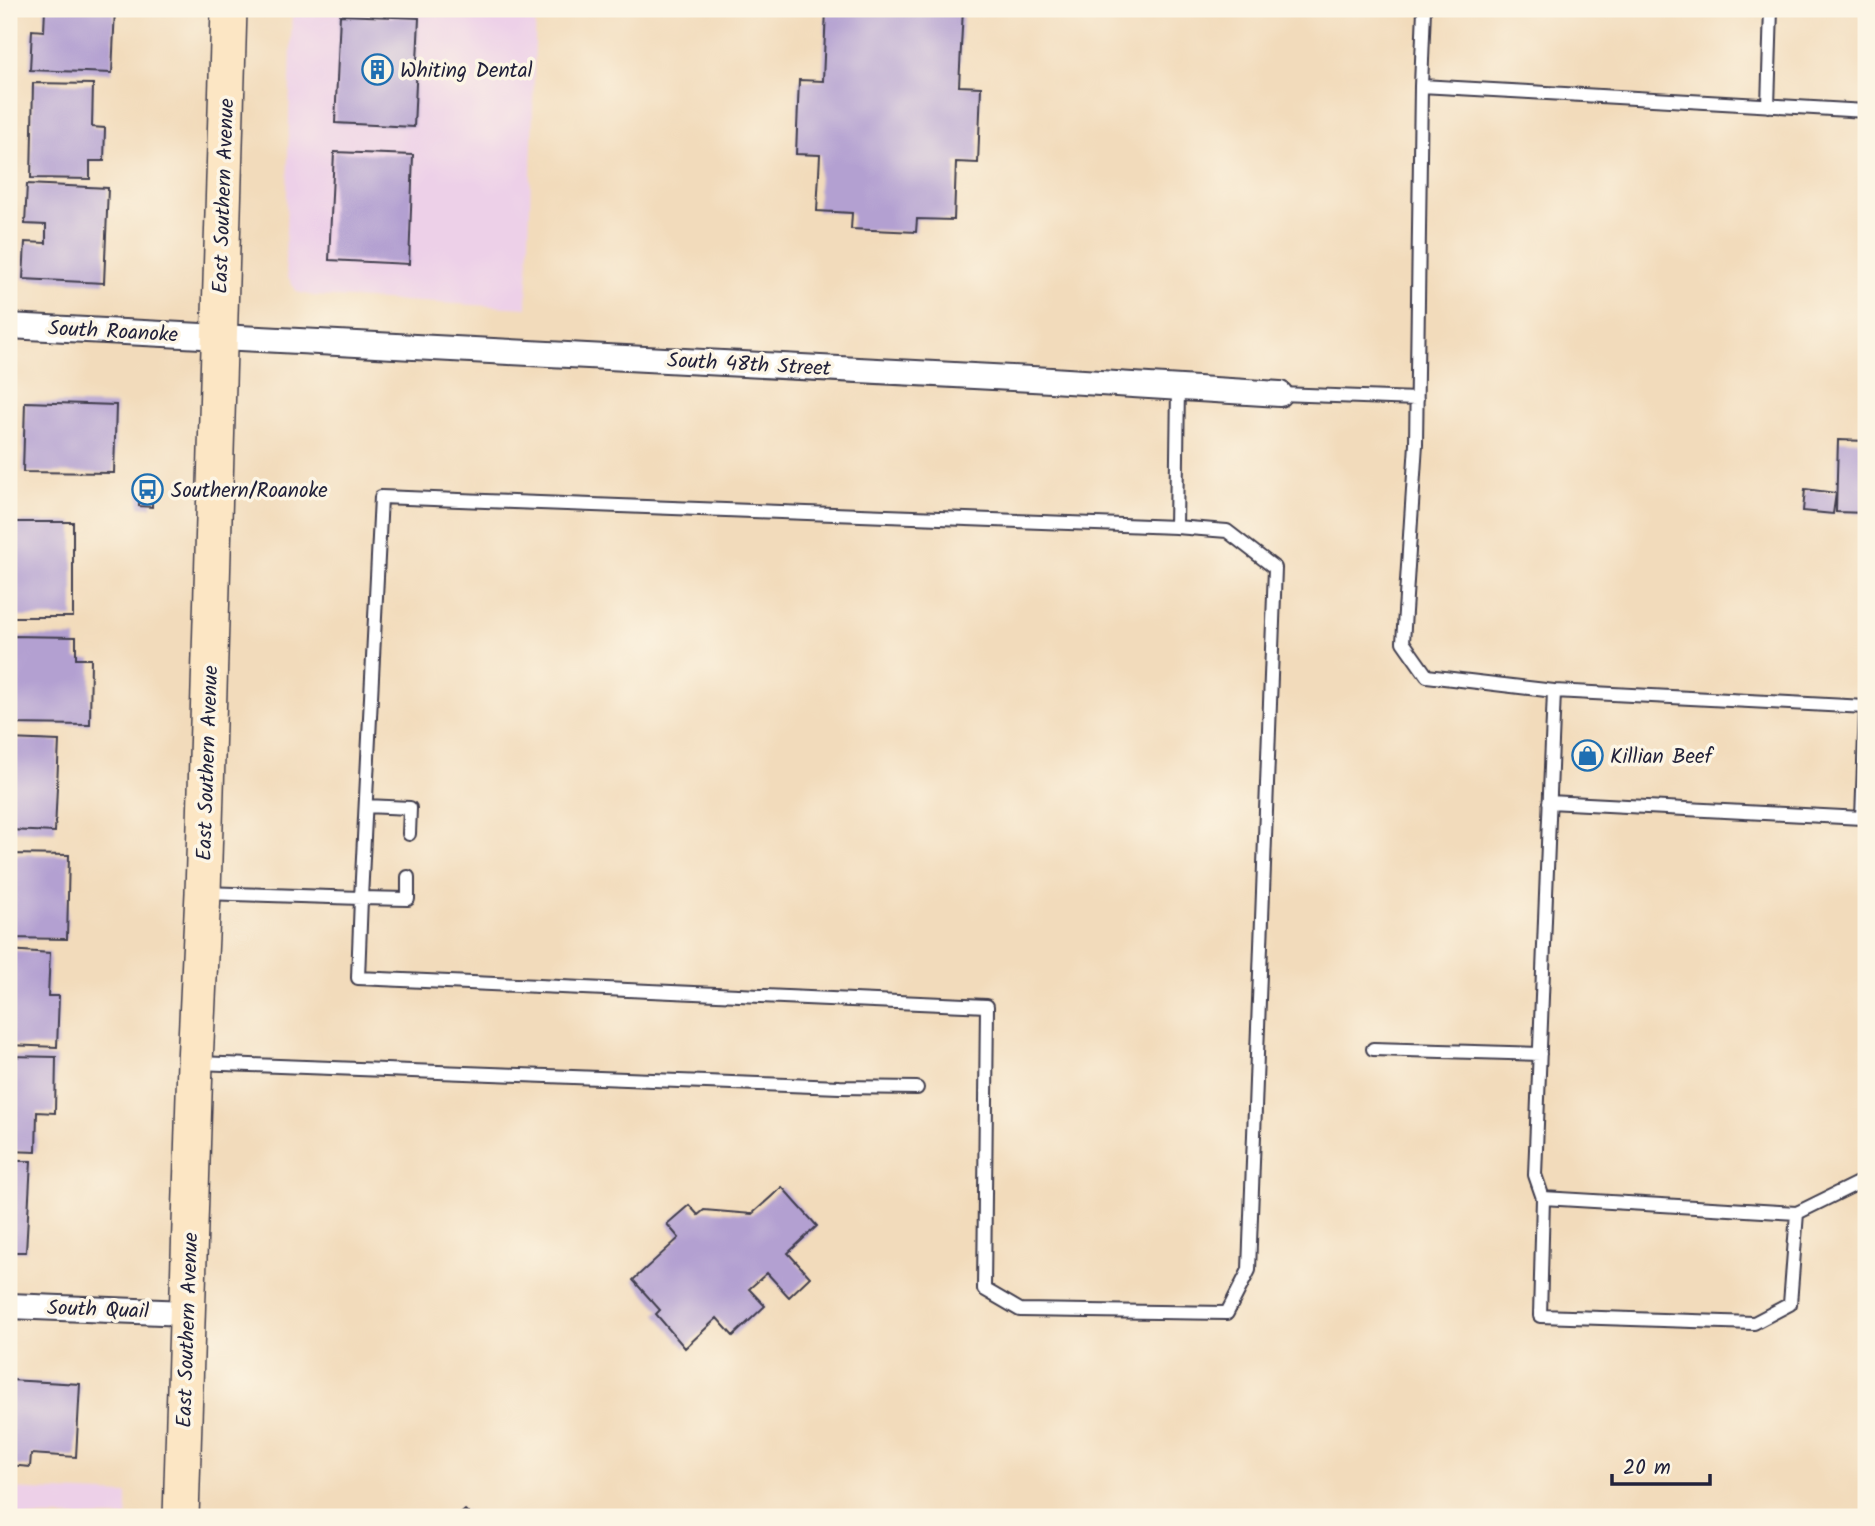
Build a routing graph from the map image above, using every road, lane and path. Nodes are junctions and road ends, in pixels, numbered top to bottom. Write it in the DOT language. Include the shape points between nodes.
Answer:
graph roads {
  1 [pos="229,9"];
  2 [pos="1424,9"];
  3 [pos="1771,9"];
  4 [pos="1421,86"];
  5 [pos="1768,106"];
  6 [pos="1866,111"];
  7 [pos="9,326"];
  8 [pos="218,337"];
  9 [pos="1178,388"];
  10 [pos="1280,394"];
  11 [pos="1417,399"];
  12 [pos="1176,527"];
  13 [pos="1554,691"];
  14 [pos="1866,707"];
  15 [pos="1549,802"];
  16 [pos="366,807"];
  17 [pos="410,834"];
  18 [pos="408,877"];
  19 [pos="203,893"];
  20 [pos="361,898"];
  21 [pos="1373,1049"];
  22 [pos="1539,1054"];
  23 [pos="195,1063"];
  24 [pos="917,1088"];
  25 [pos="1866,1179"];
  26 [pos="1543,1198"];
  27 [pos="1797,1213"];
  28 [pos="9,1306"];
  29 [pos="187,1313"];
  30 [pos="181,1517"];
  1 -- 8 [label="main road, East Southern Avenue"];
  2 -- 4 [label="lane"];
  3 -- 5 [label="lane"];
  4 -- 5 [label="lane"];
  4 -- 11 [label="lane"];
  5 -- 6 [label="lane"];
  7 -- 8 [label="street, South Roanoke"];
  8 -- 9 [label="street, South 48th Street"];
  8 -- 19 [label="main road, East Southern Avenue"];
  9 -- 10 [label="street, South 48th Street"];
  9 -- 12 [label="lane"];
  10 -- 11 [label="lane"];
  11 -- 13 [label="lane" via="1403,642 1427,676"];
  12 -- 16 [label="lane" via="381,497"];
  12 -- 20 [label="lane" via="1227,531 1275,568 1249,1269 1227,1313 1020,1310 984,1289 987,1006 358,978"];
  13 -- 14 [label="lane"];
  13 -- 15 [label="lane"];
  14 -- 15 [label="lane" via="1862,818"];
  15 -- 22 [label="lane"];
  16 -- 17 [label="lane" via="410,808"];
  16 -- 20 [label="lane"];
  18 -- 20 [label="lane" via="408,899"];
  19 -- 20 [label="lane"];
  19 -- 23 [label="main road, East Southern Avenue"];
  21 -- 22 [label="lane"];
  22 -- 26 [label="lane" via="1535,1175"];
  23 -- 24 [label="lane"];
  23 -- 29 [label="main road, East Southern Avenue"];
  25 -- 27 [label="lane"];
  26 -- 27 [label="lane"];
  26 -- 27 [label="lane" via="1540,1315 1754,1324 1790,1304"];
  28 -- 29 [label="street, South Quail"];
  29 -- 30 [label="main road, East Southern Avenue"];
}
